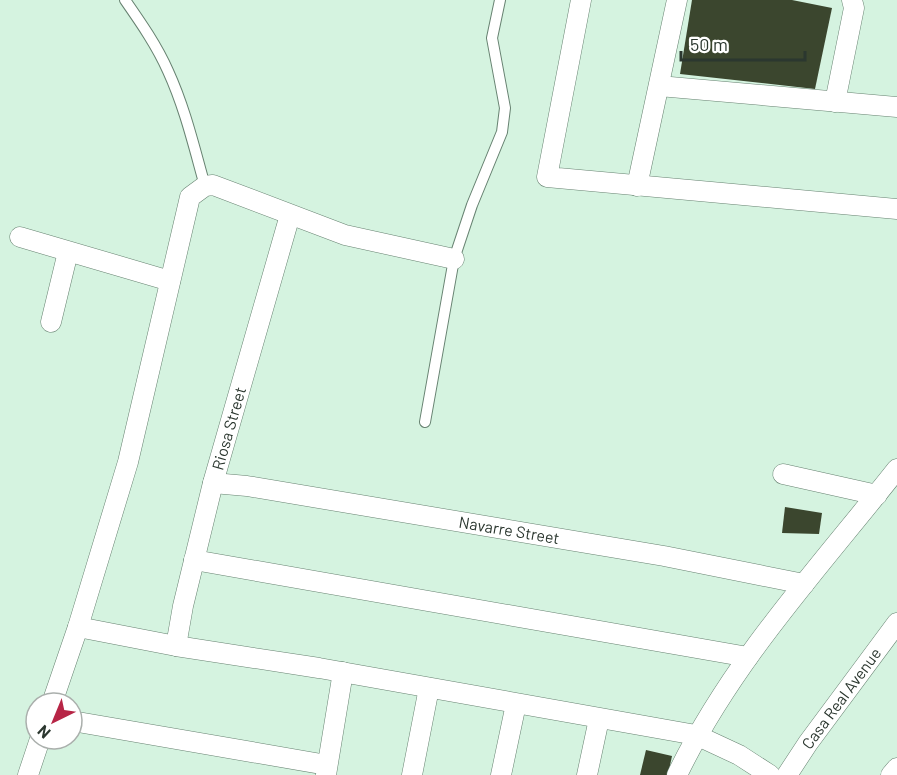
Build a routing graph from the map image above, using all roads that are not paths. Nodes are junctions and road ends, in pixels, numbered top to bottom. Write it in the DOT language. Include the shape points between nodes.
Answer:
graph roads {
  1 [pos="125,0"];
  2 [pos="500,0"];
  3 [pos="581,0"];
  4 [pos="677,0"];
  5 [pos="852,0"];
  6 [pos="659,86"];
  7 [pos="835,102"];
  8 [pos="897,107"];
  9 [pos="205,186"];
  10 [pos="637,186"];
  11 [pos="897,209"];
  12 [pos="290,215"];
  13 [pos="20,237"];
  14 [pos="68,252"];
  15 [pos="454,259"];
  16 [pos="171,281"];
  17 [pos="51,322"];
  18 [pos="425,423"];
  19 [pos="897,469"];
  20 [pos="783,474"];
  21 [pos="213,483"];
  22 [pos="877,495"];
  23 [pos="194,561"];
  24 [pos="804,584"];
  25 [pos="897,623"];
  26 [pos="78,627"];
  27 [pos="176,646"];
  28 [pos="748,657"];
  29 [pos="343,672"];
  30 [pos="429,688"];
  31 [pos="56,691"];
  32 [pos="516,704"];
  33 [pos="599,719"];
  34 [pos="84,723"];
  35 [pos="696,735"];
  36 [pos="36,751"];
  37 [pos="897,768"];
  38 [pos="326,770"];
  39 [pos="28,775"];
  40 [pos="412,775"];
  41 [pos="501,775"];
  42 [pos="587,775"];
  43 [pos="676,775"];
  44 [pos="770,775"];
  45 [pos="787,775"];
  46 [pos="891,775"];
  1 -- 9 [label="lane" via="168,70"];
  2 -- 15 [label="lane" via="492,38 505,108 502,132"];
  3 -- 10 [label="street" via="547,177"];
  4 -- 6 [label="street"];
  5 -- 7 [label="street" via="854,8"];
  6 -- 7 [label="street"];
  6 -- 10 [label="street"];
  7 -- 8 [label="street"];
  9 -- 12 [label="street"];
  9 -- 16 [label="street" via="190,197"];
  10 -- 11 [label="street"];
  12 -- 15 [label="street" via="345,235"];
  12 -- 21 [label="street, Riosa Street"];
  13 -- 14 [label="street"];
  14 -- 16 [label="street"];
  14 -- 17 [label="street"];
  15 -- 18 [label="lane"];
  16 -- 26 [label="street" via="128,462"];
  19 -- 22 [label="street"];
  20 -- 22 [label="street"];
  21 -- 23 [label="street, Riosa Street"];
  21 -- 24 [label="street, Navarre Street" via="664,556"];
  22 -- 24 [label="street"];
  23 -- 27 [label="street, Riosa Street"];
  23 -- 28 [label="street"];
  24 -- 28 [label="street"];
  25 -- 45 [label="street, Casa Real Avenue"];
  26 -- 27 [label="street"];
  26 -- 31 [label="street"];
  27 -- 29 [label="street"];
  28 -- 35 [label="street"];
  29 -- 30 [label="street"];
  29 -- 38 [label="street"];
  30 -- 32 [label="street"];
  30 -- 40 [label="street"];
  32 -- 33 [label="street"];
  32 -- 41 [label="street"];
  33 -- 35 [label="street"];
  33 -- 42 [label="street"];
  34 -- 38 [label="street"];
  35 -- 43 [label="street"];
  35 -- 44 [label="street"];
  36 -- 39 [label="street"];
  37 -- 46 [label="street"];
}
